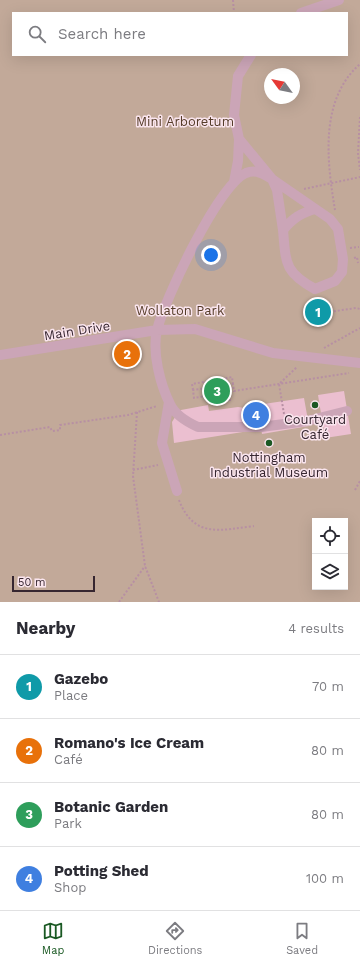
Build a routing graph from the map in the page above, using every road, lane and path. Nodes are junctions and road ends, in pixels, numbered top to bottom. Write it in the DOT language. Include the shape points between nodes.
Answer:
graph roads {
  1 [pos="233,0"];
  2 [pos="339,0"];
  3 [pos="234,12"];
  4 [pos="305,12"];
  5 [pos="250,56"];
  6 [pos="360,64"];
  7 [pos="360,117"];
  8 [pos="239,139"];
  9 [pos="360,170"];
  10 [pos="360,177"];
  11 [pos="272,179"];
  12 [pos="234,182"];
  13 [pos="331,184"];
  14 [pos="289,191"];
  15 [pos="316,210"];
  16 [pos="338,229"];
  17 [pos="283,230"];
  18 [pos="359,247"];
  19 [pos="347,248"];
  20 [pos="354,258"];
  21 [pos="358,263"];
  22 [pos="360,309"];
  23 [pos="322,313"];
  24 [pos="360,328"];
  25 [pos="157,330"];
  26 [pos="321,349"];
  27 [pos="0,355"];
  28 [pos="306,358"];
  29 [pos="360,364"];
  30 [pos="353,373"];
  31 [pos="218,380"];
  32 [pos="205,382"];
  33 [pos="233,384"];
  34 [pos="279,384"];
  35 [pos="220,386"];
  36 [pos="206,388"];
  37 [pos="193,390"];
  38 [pos="234,391"];
  39 [pos="228,392"];
  40 [pos="221,394"];
  41 [pos="207,396"];
  42 [pos="230,401"];
  43 [pos="169,402"];
  44 [pos="347,411"];
  45 [pos="137,412"];
  46 [pos="285,423"];
  47 [pos="0,435"];
  48 [pos="167,462"];
  49 [pos="133,470"];
  50 [pos="360,481"];
  51 [pos="356,490"];
  52 [pos="177,491"];
  53 [pos="254,526"];
  54 [pos="145,566"];
  55 [pos="118,602"];
  56 [pos="159,602"];
  1 -- 3 [label="path"];
  2 -- 4 [label="street"];
  5 -- 8 [label="street" via="238,76 234,115"];
  6 -- 13 [label="path" via="336,96 328,137"];
  7 -- 9 [label="path"];
  8 -- 11 [label="street"];
  8 -- 12 [label="street"];
  10 -- 13 [label="path"];
  11 -- 12 [label="street" via="255,171 246,173"];
  11 -- 14 [label="street"];
  11 -- 17 [label="street"];
  12 -- 25 [label="street" via="207,221 193,247"];
  13 -- 14 [label="path"];
  13 -- 16 [label="path"];
  14 -- 15 [label="street"];
  15 -- 16 [label="street" via="330,219"];
  15 -- 17 [label="street" via="302,213 291,220"];
  16 -- 17 [label="street" via="343,259 342,272 335,281 315,289 298,279 292,272 286,256"];
  18 -- 19 [label="path"];
  20 -- 21 [label="path" via="358,257"];
  22 -- 23 [label="path"];
  24 -- 26 [label="path"];
  25 -- 27 [label="street, Main Drive"];
  25 -- 28 [label="street, Main Drive" via="195,329 273,353"];
  25 -- 43 [label="street" via="157,359"];
  28 -- 29 [label="street, Main Drive"];
  28 -- 34 [label="path"];
  30 -- 34 [label="path"];
  31 -- 32 [label="path"];
  31 -- 33 [label="path" via="232,377"];
  31 -- 35 [label="path"];
  32 -- 36 [label="path"];
  32 -- 37 [label="path" via="192,384"];
  33 -- 35 [label="path"];
  33 -- 38 [label="path"];
  34 -- 38 [label="path"];
  34 -- 46 [label="path"];
  35 -- 36 [label="path"];
  35 -- 40 [label="path"];
  36 -- 37 [label="path"];
  36 -- 41 [label="path"];
  37 -- 41 [label="path" via="194,398"];
  38 -- 39 [label="path"];
  39 -- 40 [label="path"];
  39 -- 42 [label="path"];
  40 -- 41 [label="path"];
  43 -- 45 [label="path"];
  43 -- 46 [label="street" via="178,414 189,423 198,426 261,427"];
  43 -- 48 [label="street" via="162,443"];
  44 -- 46 [label="street" via="307,421"];
  45 -- 47 [label="path" via="60,426 60,430 52,431 50,427"];
  45 -- 49 [label="path"];
  48 -- 49 [label="path"];
  48 -- 52 [label="street"];
  49 -- 54 [label="path"];
  50 -- 51 [label="path"];
  52 -- 53 [label="path" via="187,515 206,530"];
  54 -- 55 [label="path"];
  54 -- 56 [label="path"];
}
